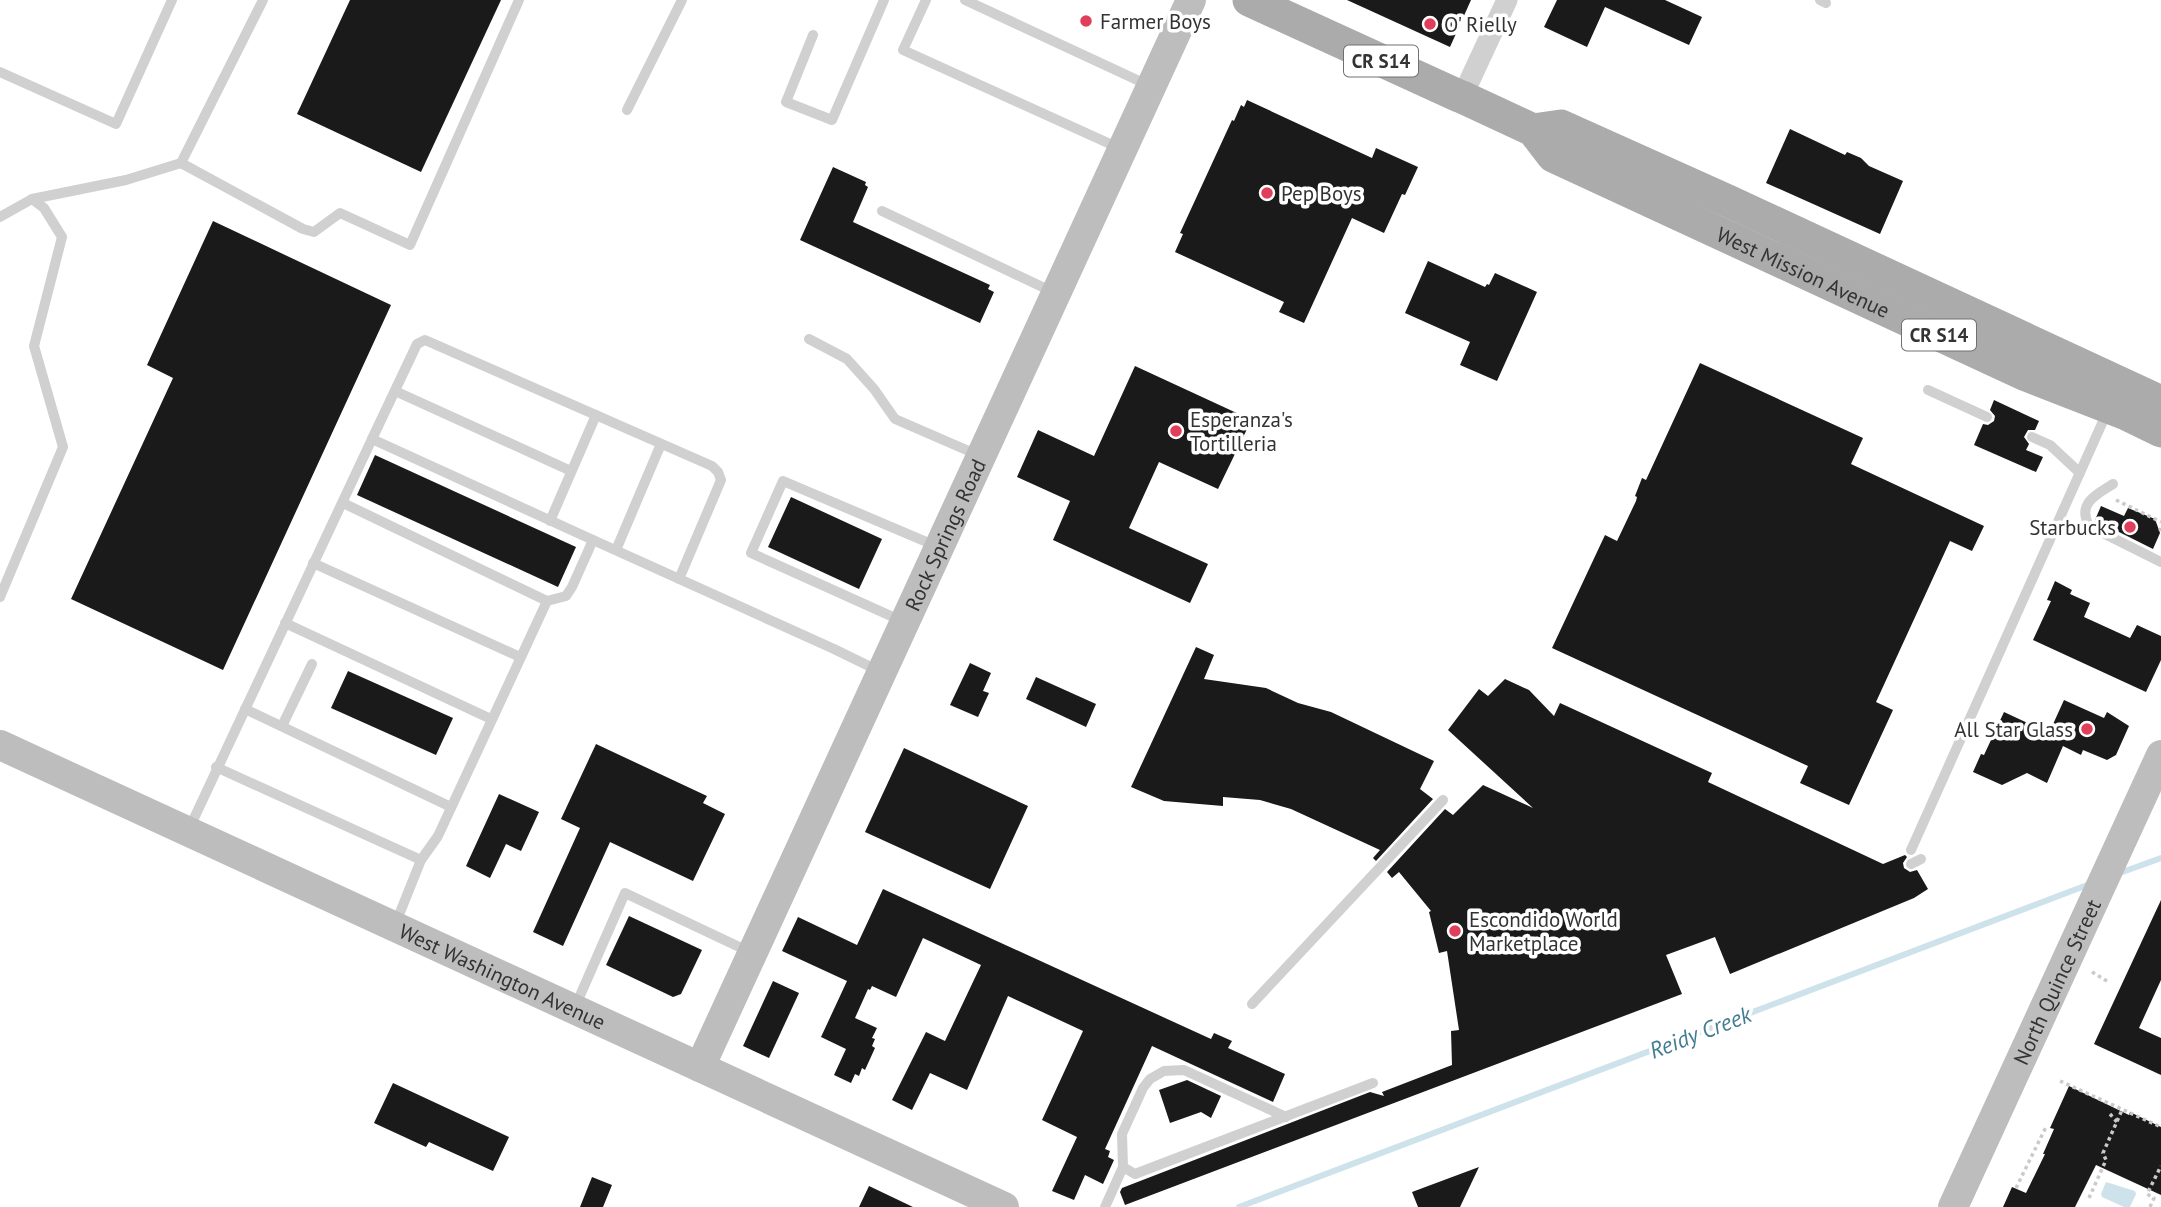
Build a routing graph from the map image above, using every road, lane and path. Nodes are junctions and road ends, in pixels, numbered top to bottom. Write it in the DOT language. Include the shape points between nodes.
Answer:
graph roads {
  1 [pos="172,0"];
  2 [pos="263,0"];
  3 [pos="519,0"];
  4 [pos="682,0"];
  5 [pos="884,0"];
  6 [pos="926,0"];
  7 [pos="965,0"];
  8 [pos="1191,0"];
  9 [pos="1249,0"];
  10 [pos="1507,0"];
  11 [pos="813,35"];
  12 [pos="0,72"];
  13 [pos="1150,86"];
  14 [pos="1460,97"];
  15 [pos="627,110"];
  16 [pos="1533,130"];
  17 [pos="1122,149"];
  18 [pos="181,163"];
  19 [pos="32,199"];
  20 [pos="882,211"];
  21 [pos="0,217"];
  22 [pos="1056,293"];
  23 [pos="809,339"];
  24 [pos="1928,390"];
  25 [pos="395,391"];
  26 [pos="2161,402"];
  27 [pos="2109,408"];
  28 [pos="596,415"];
  29 [pos="1987,416"];
  30 [pos="2161,431"];
  31 [pos="2032,437"];
  32 [pos="372,439"];
  33 [pos="661,444"];
  34 [pos="981,457"];
  35 [pos="571,471"];
  36 [pos="2080,473"];
  37 [pos="2113,484"];
  38 [pos="343,503"];
  39 [pos="550,521"];
  40 [pos="2161,522"];
  41 [pos="2089,527"];
  42 [pos="593,540"];
  43 [pos="939,548"];
  44 [pos="616,550"];
  45 [pos="2161,562"];
  46 [pos="313,563"];
  47 [pos="679,579"];
  48 [pos="0,597"];
  49 [pos="547,601"];
  50 [pos="905,622"];
  51 [pos="285,623"];
  52 [pos="520,657"];
  53 [pos="312,664"];
  54 [pos="881,673"];
  55 [pos="245,709"];
  56 [pos="491,719"];
  57 [pos="282,726"];
  58 [pos="0,745"];
  59 [pos="2161,755"];
  60 [pos="216,768"];
  61 [pos="1443,800"];
  62 [pos="451,807"];
  63 [pos="188,832"];
  64 [pos="1911,850"];
  65 [pos="421,860"];
  66 [pos="394,926"];
  67 [pos="752,953"];
  68 [pos="2092,972"];
  69 [pos="2107,981"];
  70 [pos="1252,1003"];
  71 [pos="573,1009"];
  72 [pos="700,1068"];
  73 [pos="2060,1081"];
  74 [pos="1373,1083"];
  75 [pos="2122,1110"];
  76 [pos="2110,1114"];
  77 [pos="1286,1116"];
  78 [pos="2117,1122"];
  79 [pos="2046,1127"];
  80 [pos="2161,1127"];
  81 [pos="2104,1149"];
  82 [pos="2111,1152"];
  83 [pos="2161,1166"];
  84 [pos="1123,1167"];
  85 [pos="2015,1188"];
  86 [pos="2089,1198"];
  87 [pos="1004,1207"];
  88 [pos="1105,1207"];
  89 [pos="1953,1207"];
  90 [pos="2150,1207"];
  1 -- 12 [label="lane" via="116,124"];
  2 -- 18 [label="lane"];
  3 -- 18 [label="lane" via="410,245 340,213 314,232 303,229"];
  4 -- 15 [label="lane"];
  5 -- 11 [label="lane" via="832,120 786,102"];
  6 -- 17 [label="lane" via="903,50"];
  7 -- 13 [label="lane"];
  8 -- 13 [label="main road, Rock Springs Road"];
  9 -- 14 [label="main road, West Mission Avenue / CR S14"];
  10 -- 14 [label="street"];
  13 -- 17 [label="main road, Rock Springs Road"];
  14 -- 16 [label="main road, West Mission Avenue / CR S14"];
  16 -- 26 [label="main road, West Mission Avenue / CR S14" via="1561,126"];
  16 -- 27 [label="main road, West Mission Avenue / CR S14" via="1553,156 2026,375"];
  17 -- 22 [label="main road, Rock Springs Road"];
  18 -- 19 [label="lane" via="126,180"];
  19 -- 21 [label="lane"];
  19 -- 48 [label="lane" via="44,208 62,237 34,346 63,447"];
  20 -- 22 [label="lane"];
  22 -- 34 [label="main road, Rock Springs Road"];
  23 -- 34 [label="lane" via="847,359 895,419"];
  24 -- 29 [label="lane"];
  25 -- 28 [label="lane" via="417,344 425,340"];
  25 -- 32 [label="lane"];
  25 -- 35 [label="lane"];
  27 -- 30 [label="main road, West Mission Avenue / CR S14"];
  27 -- 36 [label="lane"];
  28 -- 33 [label="lane"];
  28 -- 35 [label="lane"];
  31 -- 36 [label="lane" via="2050,445"];
  32 -- 38 [label="lane"];
  32 -- 39 [label="lane"];
  33 -- 44 [label="lane"];
  33 -- 47 [label="lane" via="712,466 721,480"];
  34 -- 43 [label="main road, Rock Springs Road"];
  35 -- 39 [label="lane"];
  36 -- 64 [label="lane"];
  37 -- 41 [label="lane" via="2088,503 2084,518"];
  38 -- 46 [label="lane"];
  38 -- 49 [label="lane"];
  39 -- 42 [label="lane"];
  40 -- 41 [label="path" via="2109,499 2103,500"];
  41 -- 45 [label="lane"];
  42 -- 44 [label="lane"];
  42 -- 49 [label="lane" via="566,596"];
  43 -- 50 [label="main road, Rock Springs Road"];
  43 -- 50 [label="lane" via="783,481 751,553"];
  44 -- 47 [label="lane"];
  46 -- 51 [label="lane"];
  46 -- 52 [label="lane"];
  47 -- 54 [label="lane"];
  49 -- 52 [label="lane"];
  50 -- 54 [label="main road, Rock Springs Road"];
  51 -- 55 [label="lane"];
  51 -- 56 [label="lane"];
  52 -- 56 [label="lane"];
  53 -- 57 [label="lane"];
  54 -- 67 [label="main road, Rock Springs Road"];
  55 -- 57 [label="lane"];
  55 -- 60 [label="lane"];
  56 -- 62 [label="lane"];
  57 -- 62 [label="lane"];
  58 -- 63 [label="main road, West Washington Avenue"];
  59 -- 89 [label="main road, North Quince Street"];
  60 -- 63 [label="lane"];
  60 -- 65 [label="lane"];
  61 -- 70 [label="lane"];
  62 -- 65 [label="lane"];
  63 -- 66 [label="main road, West Washington Avenue"];
  65 -- 66 [label="lane"];
  66 -- 71 [label="main road, West Washington Avenue"];
  67 -- 71 [label="lane" via="625,893"];
  67 -- 72 [label="main road, Rock Springs Road"];
  68 -- 69 [label="path"];
  71 -- 72 [label="main road, West Washington Avenue"];
  72 -- 87 [label="main road, West Washington Avenue"];
  73 -- 75 [label="path"];
  74 -- 77 [label="lane"];
  75 -- 78 [label="path"];
  75 -- 80 [label="path"];
  76 -- 78 [label="path"];
  77 -- 84 [label="lane" via="1135,1174"];
  77 -- 84 [label="lane" via="1184,1070 1164,1071 1143,1088 1122,1134"];
  78 -- 81 [label="path"];
  79 -- 85 [label="path"];
  81 -- 82 [label="path"];
  81 -- 86 [label="path" via="2106,1160"];
  83 -- 90 [label="path" via="2147,1194 2154,1198"];
  84 -- 88 [label="lane"];
}
